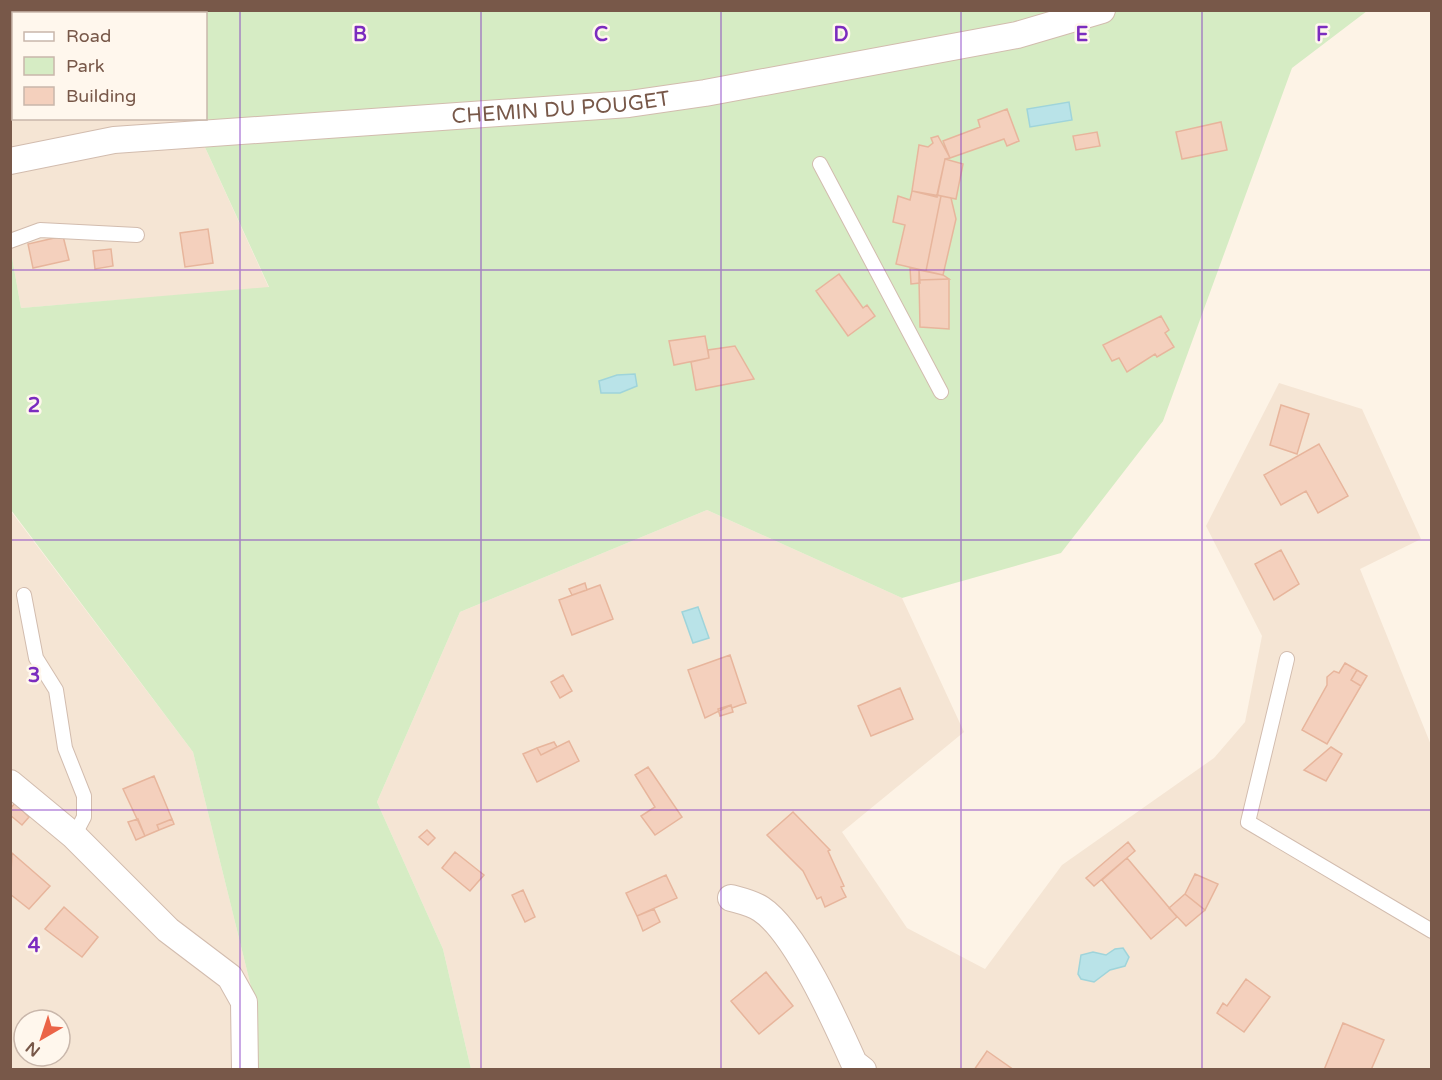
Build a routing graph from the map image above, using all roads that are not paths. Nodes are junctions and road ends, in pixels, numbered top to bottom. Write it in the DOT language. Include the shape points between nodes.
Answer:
graph roads {
  1 [pos="1102,10"];
  2 [pos="10,161"];
  3 [pos="820,164"];
  4 [pos="137,235"];
  5 [pos="10,241"];
  6 [pos="942,392"];
  7 [pos="24,595"];
  8 [pos="1287,659"];
  9 [pos="10,783"];
  10 [pos="74,836"];
  11 [pos="731,898"];
  12 [pos="1431,931"];
  13 [pos="245,1070"];
  14 [pos="863,1070"];
  1 -- 2 [label="street, CHEMIN DU POUGET" via="1017,36 629,104 114,140"];
  3 -- 6 [label="lane"];
  4 -- 5 [label="lane" via="40,230"];
  7 -- 10 [label="lane" via="36,658 56,690 65,748 84,796 84,817"];
  8 -- 12 [label="lane" via="1248,822"];
  9 -- 10 [label="street"];
  10 -- 13 [label="street" via="168,930 230,977 244,1002"];
  11 -- 14 [label="street" via="747,902 771,917 824,997 854,1063"];
}
